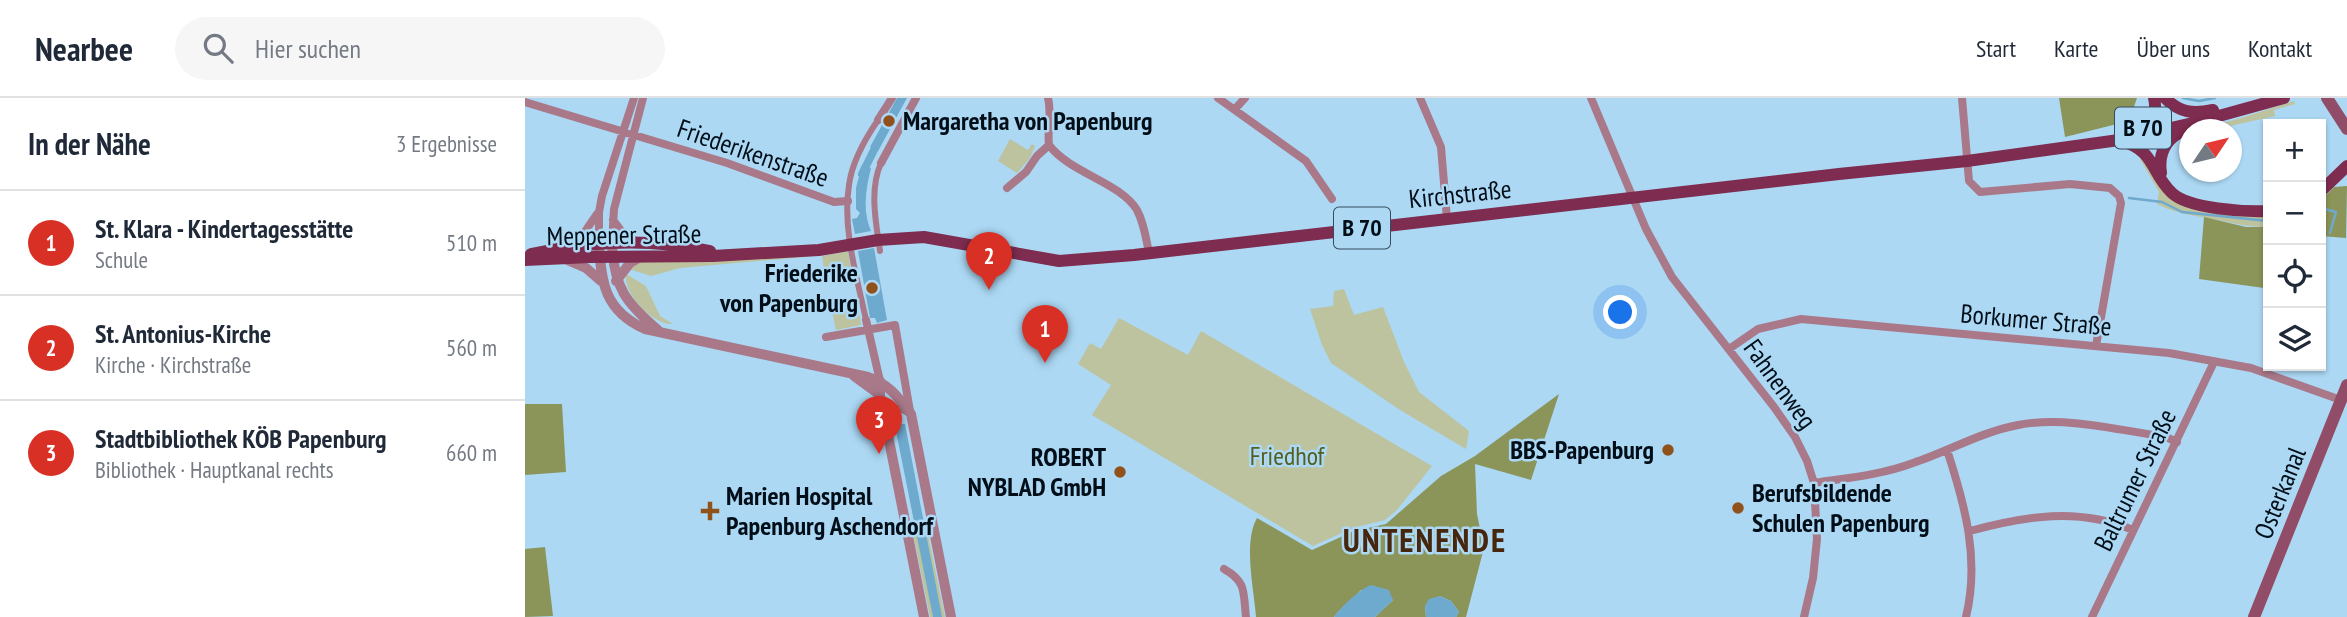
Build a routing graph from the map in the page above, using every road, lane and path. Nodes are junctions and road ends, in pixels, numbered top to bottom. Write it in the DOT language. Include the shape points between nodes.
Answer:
graph roads {
  1 [pos="634,98"];
  2 [pos="643,98"];
  3 [pos="892,98"];
  4 [pos="916,98"];
  5 [pos="1048,98"];
  6 [pos="1219,98"];
  7 [pos="1245,98"];
  8 [pos="1420,98"];
  9 [pos="1591,98"];
  10 [pos="1962,98"];
  11 [pos="2154,98"];
  12 [pos="2165,98"];
  13 [pos="2284,98"];
  14 [pos="2327,98"];
  15 [pos="525,102"];
  16 [pos="1235,109"];
  17 [pos="2227,113"];
  18 [pos="2211,117"];
  19 [pos="2205,119"];
  20 [pos="878,120"];
  21 [pos="2179,126"];
  22 [pos="2144,128"];
  23 [pos="2345,128"];
  24 [pos="622,131"];
  25 [pos="2179,133"];
  26 [pos="634,135"];
  27 [pos="2119,140"];
  28 [pos="1049,145"];
  29 [pos="2075,145"];
  30 [pos="1967,161"];
  31 [pos="881,163"];
  32 [pos="2347,166"];
  33 [pos="2347,175"];
  34 [pos="2161,177"];
  35 [pos="2326,186"];
  36 [pos="2326,186"];
  37 [pos="1007,188"];
  38 [pos="1635,198"];
  39 [pos="1332,199"];
  40 [pos="848,201"];
  41 [pos="2263,211"];
  42 [pos="599,212"];
  43 [pos="1447,219"];
  44 [pos="613,220"];
  45 [pos="606,244"];
  46 [pos="569,245"];
  47 [pos="851,245"];
  48 [pos="879,246"];
  49 [pos="640,250"];
  50 [pos="1149,253"];
  51 [pos="525,258"];
  52 [pos="562,258"];
  53 [pos="606,258"];
  54 [pos="601,281"];
  55 [pos="616,281"];
  56 [pos="866,320"];
  57 [pos="869,330"];
  58 [pos="659,331"];
  59 [pos="826,337"];
  60 [pos="2097,346"];
  61 [pos="1729,349"];
  62 [pos="2214,362"];
  63 [pos="852,375"];
  64 [pos="880,381"];
  65 [pos="2347,385"];
  66 [pos="880,395"];
  67 [pos="904,397"];
  68 [pos="2341,400"];
  69 [pos="911,414"];
  70 [pos="885,422"];
  71 [pos="2177,442"];
  72 [pos="1947,450"];
  73 [pos="1814,483"];
  74 [pos="2133,530"];
  75 [pos="1970,531"];
  76 [pos="1224,569"];
  77 [pos="924,617"];
  78 [pos="951,617"];
  79 [pos="1246,617"];
  80 [pos="1804,617"];
  81 [pos="1966,617"];
  82 [pos="2092,617"];
  83 [pos="2254,617"];
  1 -- 24 [label="street"];
  2 -- 26 [label="street"];
  3 -- 20 [label="street"];
  4 -- 31 [label="street"];
  5 -- 28 [label="street"];
  6 -- 16 [label="street"];
  7 -- 16 [label="street"];
  8 -- 43 [label="street" via="1441,147"];
  9 -- 38 [label="street, Fahnenweg"];
  10 -- 30 [label="street"];
  11 -- 22 [label="main road" via="2154,116"];
  12 -- 17 [label="main road" via="2183,111 2218,109"];
  13 -- 17 [label="main road, B 70"];
  14 -- 23 [label="main road"];
  15 -- 24 [label="street, Friederikenstraße"];
  16 -- 39 [label="street" via="1306,161"];
  17 -- 18 [label="main road, B 70"];
  18 -- 19 [label="main road, Kirchstraße / B 70"];
  18 -- 22 [label="main road, Kirchstraße / B 70"];
  20 -- 40 [label="street" via="852,171"];
  21 -- 27 [label="main road, Kirchstraße / B 70"];
  22 -- 29 [label="main road, Kirchstraße / B 70"];
  24 -- 26 [label="street, Friederikenstraße"];
  24 -- 42 [label="street"];
  25 -- 34 [label="main road" via="2166,143"];
  26 -- 40 [label="street, Friederikenstraße" via="834,202"];
  26 -- 44 [label="street"];
  27 -- 29 [label="main road, Kirchstraße / B 70"];
  27 -- 34 [label="main road" via="2142,150"];
  28 -- 37 [label="street"];
  28 -- 50 [label="street" via="1070,164 1125,197 1137,210"];
  29 -- 30 [label="main road, Kirchstraße / B 70"];
  30 -- 38 [label="main road, Kirchstraße / B 70"];
  30 -- 60 [label="street" via="1969,181 1980,192 2070,184 2110,188 2119,196"];
  31 -- 48 [label="street" via="874,187"];
  32 -- 35 [label="main road"];
  33 -- 36 [label="main road"];
  34 -- 41 [label="main road" via="2169,191 2192,204"];
  38 -- 43 [label="main road, Kirchstraße / B 70"];
  38 -- 61 [label="street, Fahnenweg" via="1672,277"];
  40 -- 47 [label="street"];
  42 -- 45 [label="street"];
  42 -- 46 [label="street, Meppener Straße"];
  43 -- 50 [label="main road, Kirchstraße / B 70"];
  44 -- 45 [label="street"];
  44 -- 49 [label="street"];
  45 -- 46 [label="main road, Meppener Straße / B 70"];
  45 -- 49 [label="main road, Meppener Straße / B 70"];
  45 -- 53 [label="street"];
  46 -- 51 [label="main road, Meppener Straße / B 70"];
  47 -- 48 [label="main road, Kirchstraße / B 70"];
  47 -- 49 [label="main road, Meppener Straße / B 70" via="724,254 683,245"];
  47 -- 56 [label="street"];
  48 -- 50 [label="main road, Kirchstraße / B 70" via="924,237 1059,261"];
  49 -- 53 [label="main road, Meppener Straße / B 70"];
  49 -- 55 [label="street"];
  51 -- 52 [label="main road, Meppener Straße / B 70"];
  52 -- 53 [label="main road, Meppener Straße / B 70"];
  52 -- 54 [label="street" via="586,268"];
  53 -- 54 [label="street"];
  53 -- 55 [label="street"];
  54 -- 58 [label="street" via="623,316 645,329"];
  55 -- 58 [label="street" via="625,299"];
  56 -- 57 [label="street"];
  57 -- 59 [label="street"];
  57 -- 64 [label="street"];
  57 -- 67 [label="street" via="895,325"];
  58 -- 63 [label="street"];
  60 -- 61 [label="street, Borkumer Straße" via="1801,319 1758,329"];
  60 -- 62 [label="street, Borkumer Straße"];
  61 -- 73 [label="street, Fahnenweg" via="1795,437"];
  62 -- 68 [label="street, Borkumer Straße" via="2263,372"];
  62 -- 71 [label="street, Baltrumer Straße"];
  63 -- 64 [label="street"];
  63 -- 66 [label="street"];
  64 -- 66 [label="street"];
  64 -- 67 [label="street"];
  65 -- 68 [label="main road, Osterkanal"];
  66 -- 67 [label="street" via="896,402"];
  66 -- 70 [label="street"];
  67 -- 69 [label="street"];
  68 -- 83 [label="main road, Osterkanal"];
  69 -- 70 [label="street" via="901,408 893,410"];
  69 -- 78 [label="street"];
  70 -- 77 [label="street"];
  71 -- 72 [label="street" via="2049,421 1992,431"];
  71 -- 74 [label="street, Baltrumer Straße"];
  72 -- 73 [label="street" via="1891,470"];
  72 -- 75 [label="street"];
  73 -- 80 [label="street, Fahnenweg" via="1817,539"];
  74 -- 75 [label="street" via="2077,517 2034,516"];
  74 -- 82 [label="street, Baltrumer Straße"];
  75 -- 81 [label="street" via="1972,564"];
  76 -- 79 [label="street" via="1243,584"];
}
